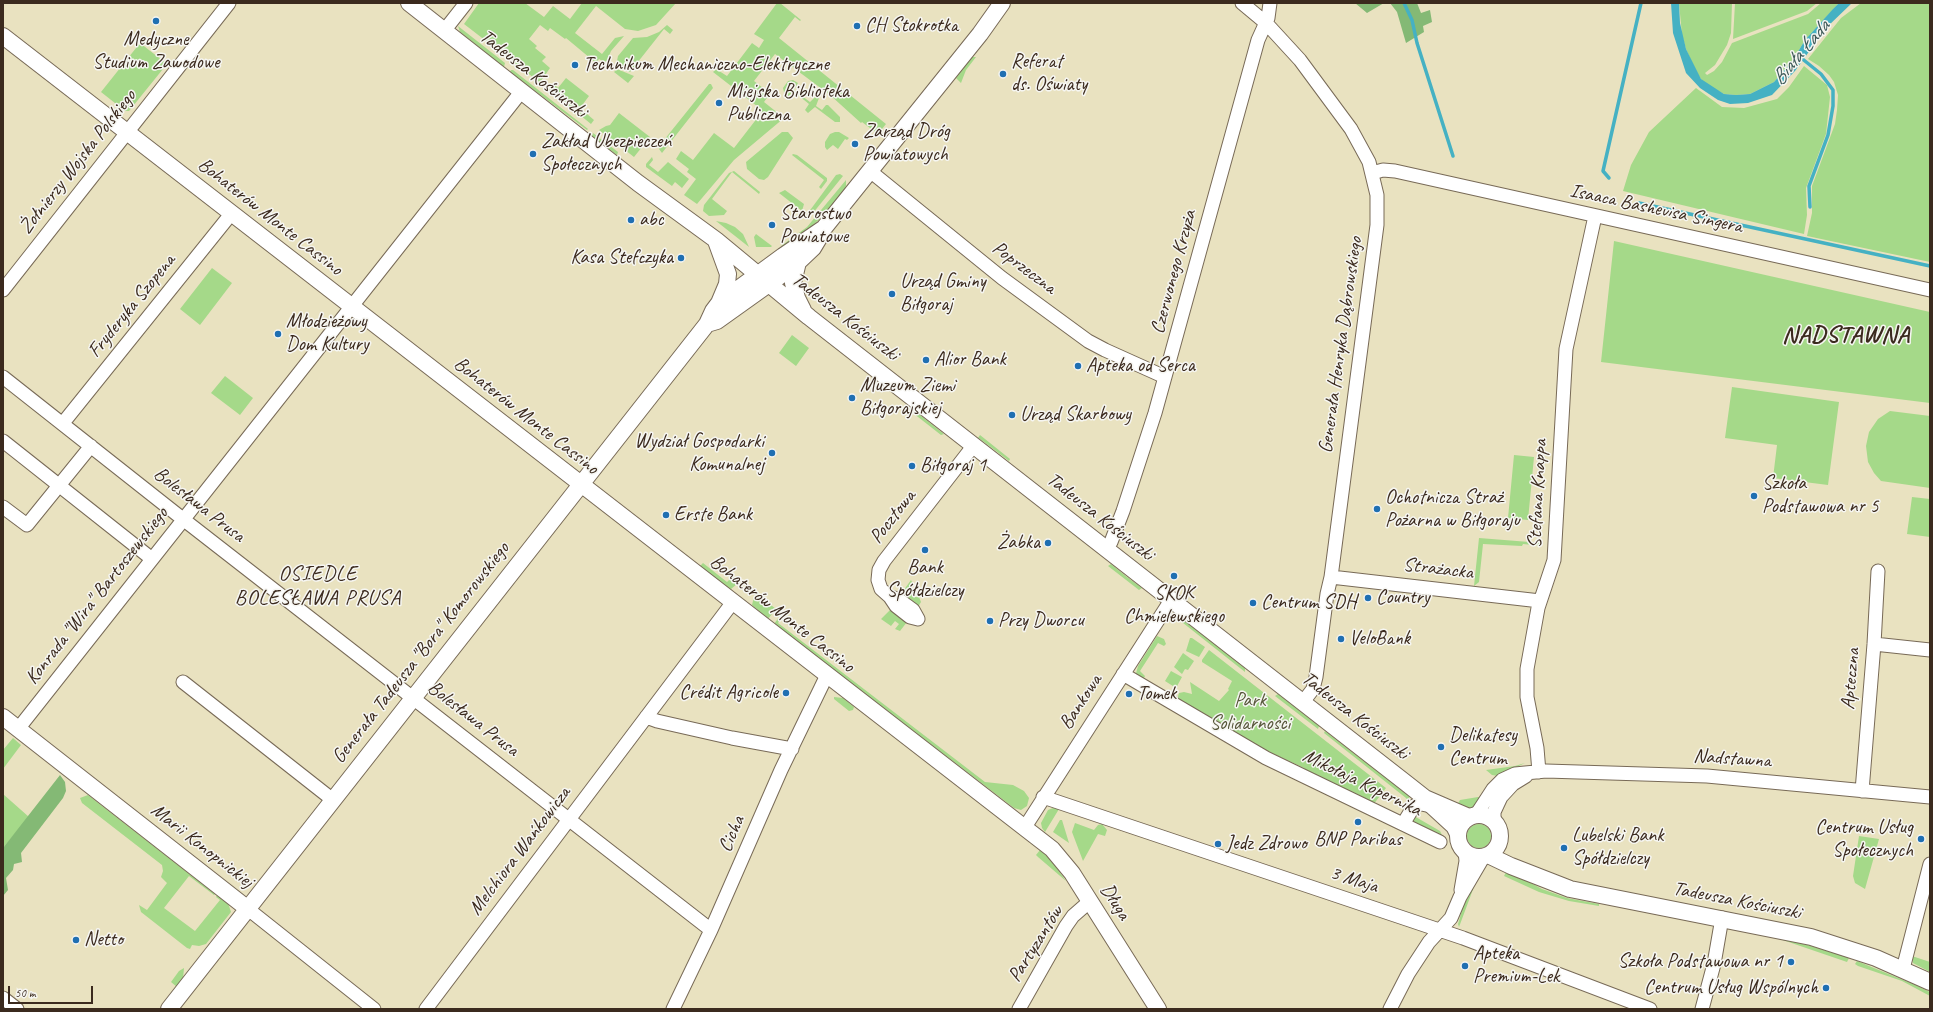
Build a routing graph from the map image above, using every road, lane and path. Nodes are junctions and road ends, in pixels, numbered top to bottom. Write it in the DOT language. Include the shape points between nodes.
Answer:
graph roads {
  1 [pos="229,3"];
  2 [pos="409,3"];
  3 [pos="466,3"];
  4 [pos="1002,3"];
  5 [pos="1242,3"];
  6 [pos="1270,3"];
  7 [pos="1266,23"];
  8 [pos="444,31"];
  9 [pos="3,36"];
  10 [pos="522,92"];
  11 [pos="126,132"];
  12 [pos="870,171"];
  13 [pos="1372,173"];
  14 [pos="231,214"];
  15 [pos="1595,216"];
  16 [pos="824,228"];
  17 [pos="716,240"];
  18 [pos="798,262"];
  19 [pos="764,279"];
  20 [pos="3,290"];
  21 [pos="1930,290"];
  22 [pos="720,303"];
  23 [pos="352,307"];
  24 [pos="805,313"];
  25 [pos="707,324"];
  26 [pos="3,377"];
  27 [pos="1165,377"];
  28 [pos="63,423"];
  29 [pos="3,441"];
  30 [pos="974,445"];
  31 [pos="91,446"];
  32 [pos="106,458"];
  33 [pos="78,462"];
  34 [pos="580,484"];
  35 [pos="59,485"];
  36 [pos="3,507"];
  37 [pos="183,519"];
  38 [pos="1106,549"];
  39 [pos="152,559"];
  40 [pos="1878,571"];
  41 [pos="1332,577"];
  42 [pos="890,597"];
  43 [pos="1171,600"];
  44 [pos="1540,601"];
  45 [pos="733,602"];
  46 [pos="1874,644"];
  47 [pos="1930,650"];
  48 [pos="1123,674"];
  49 [pos="827,675"];
  50 [pos="183,682"];
  51 [pos="413,698"];
  52 [pos="1303,702"];
  53 [pos="646,717"];
  54 [pos="3,718"];
  55 [pos="18,729"];
  56 [pos="792,749"];
  57 [pos="1535,772"];
  58 [pos="1862,791"];
  59 [pos="1930,796"];
  60 [pos="1043,797"];
  61 [pos="333,800"];
  62 [pos="1428,802"];
  63 [pos="1472,816"];
  64 [pos="568,819"];
  65 [pos="1494,821"];
  66 [pos="1403,824"];
  67 [pos="1025,827"];
  68 [pos="1458,834"];
  69 [pos="1500,840"];
  70 [pos="1440,842"];
  71 [pos="1465,852"];
  72 [pos="1486,856"];
  73 [pos="1930,864"];
  74 [pos="1532,874"];
  75 [pos="1460,897"];
  76 [pos="1089,902"];
  77 [pos="248,909"];
  78 [pos="1722,918"];
  79 [pos="711,930"];
  80 [pos="1440,930"];
  81 [pos="1903,969"];
  82 [pos="1930,982"];
  83 [pos="3,998"];
  84 [pos="17,1009"];
  85 [pos="169,1009"];
  86 [pos="374,1009"];
  87 [pos="426,1009"];
  88 [pos="673,1009"];
  89 [pos="1020,1009"];
  90 [pos="1158,1009"];
  91 [pos="1390,1009"];
  92 [pos="1650,1009"];
  93 [pos="1702,1009"];
  1 -- 11 [label="street, Żołnierzy Wojska Polskiego"];
  2 -- 8 [label="street, Tadeusza Kościuszki"];
  3 -- 8 [label="street"];
  4 -- 12 [label="street"];
  5 -- 7 [label="street, Generała Henryka Dąbrowskiego"];
  6 -- 7 [label="street, Czerwonego Krzyża"];
  7 -- 13 [label="street, Generała Henryka Dąbrowskiego" via="1300,60 1351,129 1364,151"];
  7 -- 27 [label="street, Czerwonego Krzyża" via="1258,40"];
  8 -- 10 [label="street, Tadeusza Kościuszki"];
  9 -- 11 [label="street, Bohaterów Monte Cassino"];
  10 -- 17 [label="street, Tadeusza Kościuszki"];
  10 -- 23 [label="street, Konrada \"Wira\" Bartoszewskiego"];
  11 -- 14 [label="street, Bohaterów Monte Cassino"];
  11 -- 20 [label="street, Żołnierzy Wojska Polskiego"];
  12 -- 16 [label="street"];
  12 -- 27 [label="street, Poprzeczna" via="1002,278 1088,341"];
  13 -- 15 [label="street, Isaaca Bashevisa Singera" via="1383,170 1395,171"];
  13 -- 41 [label="street, Generała Henryka Dąbrowskiego" via="1377,195 1377,225"];
  14 -- 23 [label="street, Bohaterów Monte Cassino"];
  14 -- 28 [label="street, Fryderyka Szopena"];
  15 -- 21 [label="street, Isaaca Bashevisa Singera"];
  15 -- 44 [label="street, Stefana Knappa" via="1566,349 1555,550 1549,579"];
  16 -- 18 [label="street" via="816,244"];
  16 -- 19 [label="street"];
  17 -- 19 [label="street, Tadeusza Kościuszki"];
  17 -- 22 [label="street" via="728,274"];
  18 -- 19 [label="street"];
  18 -- 24 [label="street" via="793,283"];
  19 -- 22 [label="street, Generała Tadeusza \"Bora\" Komorowskiego"];
  19 -- 24 [label="street, Tadeusza Kościuszki"];
  19 -- 25 [label="street, Generała Tadeusza \"Bora\" Komorowskiego" via="717,321"];
  22 -- 25 [label="street, Generała Tadeusza \"Bora\" Komorowskiego"];
  23 -- 34 [label="street, Bohaterów Monte Cassino"];
  23 -- 37 [label="street, Konrada \"Wira\" Bartoszewskiego"];
  24 -- 30 [label="street, Tadeusza Kościuszki"];
  25 -- 34 [label="street, Generała Tadeusza \"Bora\" Komorowskiego"];
  26 -- 28 [label="street, Bolesława Prusa"];
  27 -- 38 [label="street, Czerwonego Krzyża" via="1123,511"];
  28 -- 31 [label="street, Bolesława Prusa"];
  29 -- 35 [label="street"];
  30 -- 38 [label="street, Tadeusza Kościuszki"];
  30 -- 42 [label="street, Pocztowa" via="881,564 879,584"];
  31 -- 32 [label="street, Bolesława Prusa"];
  31 -- 33 [label="street"];
  32 -- 33 [label="street"];
  32 -- 37 [label="street, Bolesława Prusa"];
  33 -- 35 [label="street"];
  34 -- 45 [label="street, Bohaterów Monte Cassino"];
  34 -- 51 [label="street, Generała Tadeusza \"Bora\" Komorowskiego"];
  35 -- 36 [label="street" via="27,525"];
  35 -- 39 [label="street"];
  37 -- 39 [label="street, Konrada \"Wira\" Bartoszewskiego"];
  37 -- 51 [label="street, Bolesława Prusa"];
  38 -- 43 [label="street, Tadeusza Kościuszki"];
  39 -- 55 [label="street, Konrada \"Wira\" Bartoszewskiego"];
  40 -- 46 [label="street, Apteczna"];
  41 -- 44 [label="street, Strażacka"];
  41 -- 52 [label="street, Generała Henryka Dąbrowskiego" via="1327,594 1316,677 1313,689"];
  43 -- 48 [label="street, Bankowa"];
  43 -- 52 [label="street, Tadeusza Kościuszki"];
  44 -- 57 [label="street, Stefana Knappa" via="1526,679 1537,748"];
  45 -- 49 [label="street, Bohaterów Monte Cassino"];
  45 -- 53 [label="street, Melchiora Wańkowicza"];
  46 -- 47 [label="street"];
  46 -- 58 [label="street, Apteczna"];
  48 -- 60 [label="street, Bankowa"];
  48 -- 66 [label="street, Mikołaja Kopernika" via="1266,758"];
  49 -- 56 [label="street, Cicha"];
  49 -- 67 [label="street, Bohaterów Monte Cassino"];
  50 -- 61 [label="street"];
  51 -- 61 [label="street, Generała Tadeusza \"Bora\" Komorowskiego"];
  51 -- 64 [label="street, Bolesława Prusa"];
  52 -- 62 [label="street, Tadeusza Kościuszki"];
  53 -- 56 [label="street" via="657,722"];
  53 -- 64 [label="street, Melchiora Wańkowicza"];
  54 -- 55 [label="street, Marii Konopnickiej"];
  55 -- 77 [label="street, Marii Konopnickiej"];
  56 -- 79 [label="street, Cicha"];
  57 -- 58 [label="street, Nadstawna" via="1707,776"];
  57 -- 63 [label="street, Nadstawna" via="1515,774 1502,780"];
  57 -- 65 [label="street" via="1513,784 1501,797 1494,812"];
  58 -- 59 [label="street, Nadstawna"];
  60 -- 67 [label="street, Bankowa"];
  60 -- 80 [label="street, 3 Maja"];
  61 -- 77 [label="street, Generała Tadeusza \"Bora\" Komorowskiego"];
  62 -- 63 [label="street, Tadeusza Kościuszki"];
  62 -- 66 [label="street" via="1414,806"];
  62 -- 68 [label="street, Tadeusza Kościuszki" via="1454,826"];
  63 -- 65 [label="street" via="1482,815"];
  63 -- 68 [label="street" via="1462,824"];
  64 -- 79 [label="street, Bolesława Prusa"];
  64 -- 87 [label="street, Melchiora Wańkowicza"];
  65 -- 69 [label="street" via="1499,828"];
  66 -- 70 [label="street, Mikołaja Kopernika"];
  67 -- 76 [label="street, Długa" via="1060,857"];
  68 -- 71 [label="street" via="1460,845"];
  69 -- 72 [label="street" via="1494,850"];
  69 -- 74 [label="street, Tadeusza Kościuszki" via="1502,846"];
  71 -- 72 [label="street" via="1474,856"];
  71 -- 75 [label="street"];
  72 -- 74 [label="street, Tadeusza Kościuszki"];
  72 -- 75 [label="street"];
  73 -- 81 [label="street"];
  74 -- 78 [label="street, Tadeusza Kościuszki" via="1575,890"];
  75 -- 80 [label="street" via="1451,918"];
  76 -- 89 [label="street, Partyzantów" via="1066,926"];
  76 -- 90 [label="street, Długa"];
  77 -- 85 [label="street, Generała Tadeusza \"Bora\" Komorowskiego"];
  77 -- 86 [label="street, Marii Konopnickiej"];
  78 -- 81 [label="street, Tadeusza Kościuszki" via="1811,937"];
  78 -- 93 [label="street" via="1714,964"];
  79 -- 88 [label="street, Cicha"];
  80 -- 91 [label="street" via="1403,981"];
  80 -- 92 [label="street, 3 Maja"];
  81 -- 82 [label="street, Tadeusza Kościuszki"];
  83 -- 84 [label="street"];
}
